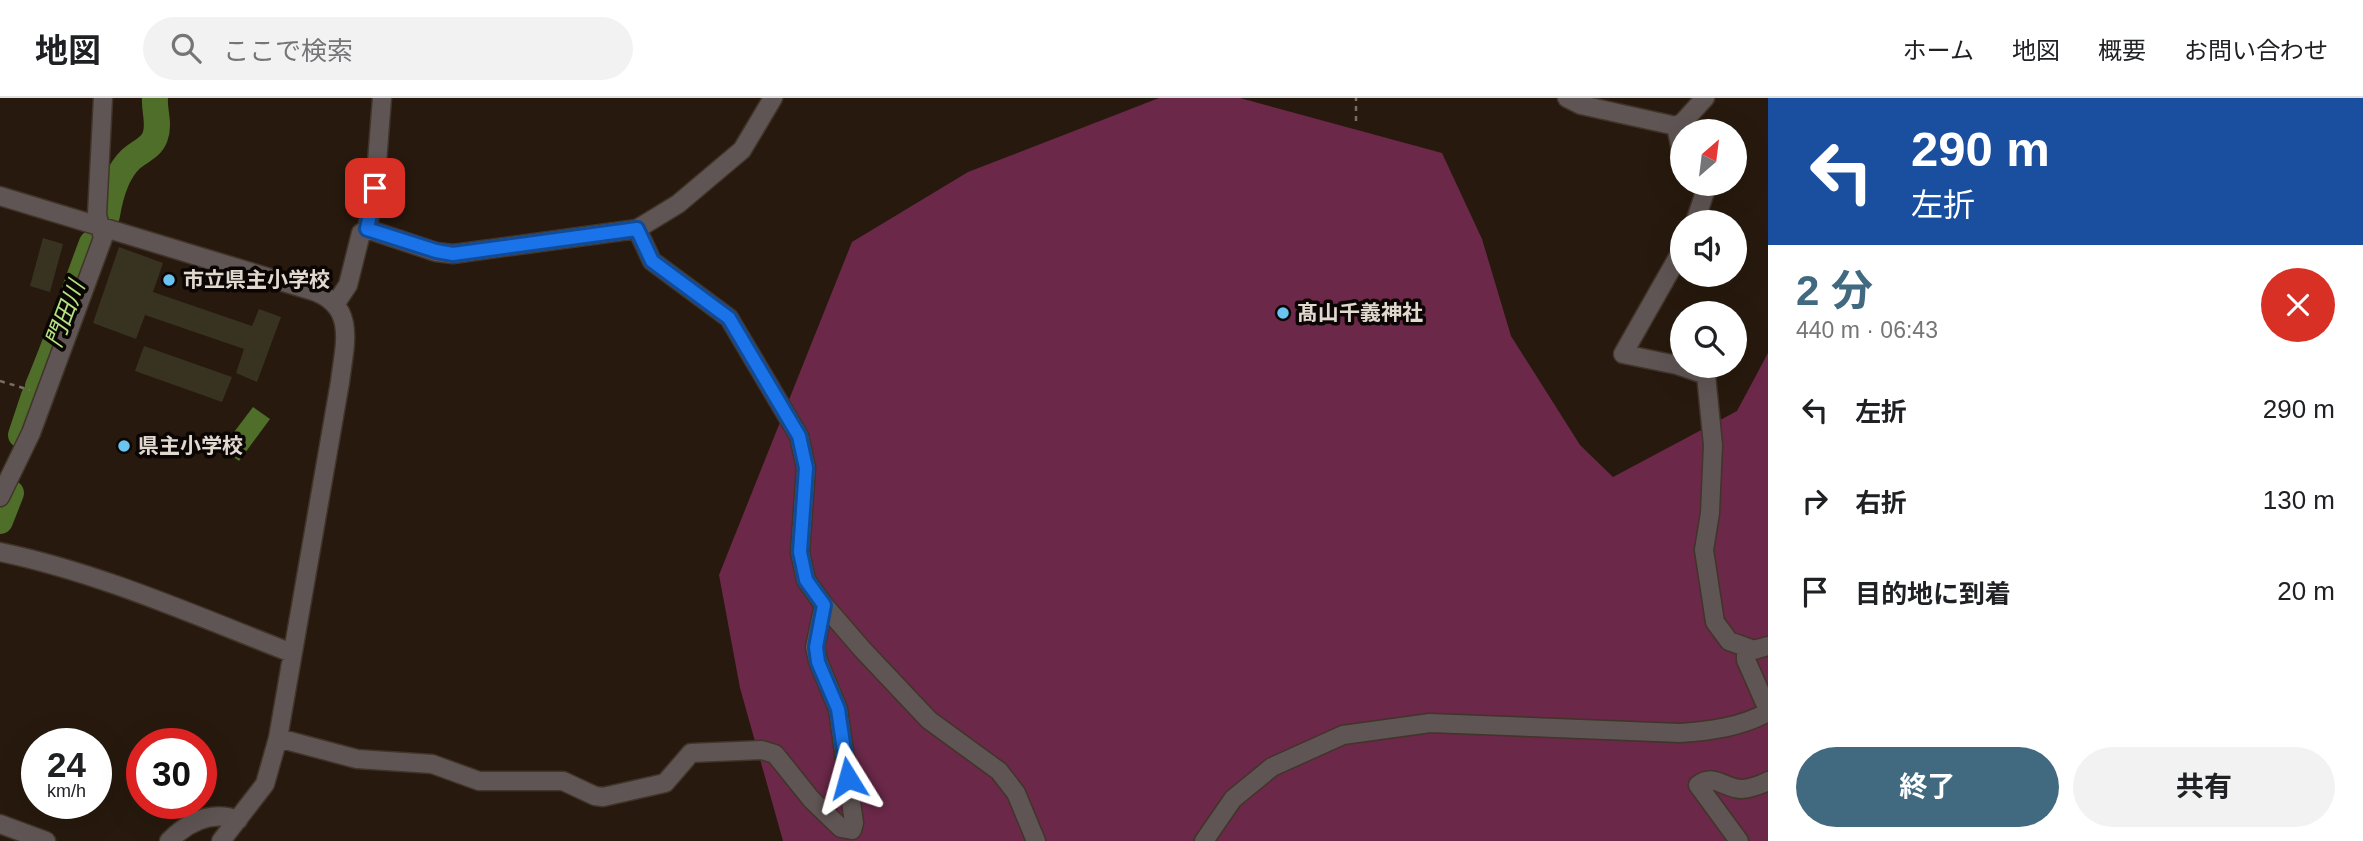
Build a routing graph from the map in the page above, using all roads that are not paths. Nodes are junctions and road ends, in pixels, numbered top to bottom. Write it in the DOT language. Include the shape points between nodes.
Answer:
graph roads {
  1 [pos="103,98"];
  2 [pos="383,98"];
  3 [pos="773,98"];
  4 [pos="1567,98"];
  5 [pos="1705,98"];
  6 [pos="1686,119"];
  7 [pos="1670,125"];
  8 [pos="0,196"];
  9 [pos="100,225"];
  10 [pos="367,229"];
  11 [pos="637,229"];
  12 [pos="1670,271"];
  13 [pos="336,303"];
  14 [pos="0,497"];
  15 [pos="0,552"];
  16 [pos="824,605"];
  17 [pos="1768,646"];
  18 [pos="1746,649"];
  19 [pos="292,653"];
  20 [pos="1766,712"];
  21 [pos="278,738"];
  22 [pos="1768,781"];
  23 [pos="238,820"];
  24 [pos="0,824"];
  25 [pos="46,841"];
  26 [pos="169,841"];
  27 [pos="221,841"];
  28 [pos="1036,841"];
  29 [pos="1204,841"];
  30 [pos="1738,841"];
  1 -- 9 [label="street"];
  2 -- 10 [label="street"];
  3 -- 11 [label="street" via="742,150 678,204"];
  4 -- 7 [label="street" via="1581,106"];
  5 -- 6 [label="street"];
  8 -- 9 [label="street"];
  9 -- 13 [label="street" via="316,292"];
  9 -- 14 [label="street" via="103,239 31,433"];
  10 -- 11 [label="street" via="453,254"];
  10 -- 13 [label="street" via="361,233 348,285"];
  11 -- 16 [label="street" via="652,261 729,318 799,436 806,468 800,552 806,580"];
  12 -- 18 [label="street" via="1623,354 1706,375 1713,444 1704,550 1709,593 1715,622 1729,641"];
  13 -- 19 [label="street" via="346,329 340,382"];
  15 -- 19 [label="street" via="45,561"];
  16 -- 21 [label="street" via="816,647 838,709 852,830 841,828 775,754 762,750 691,753 665,783 603,797 563,781 479,781 432,764 357,759"];
  16 -- 28 [label="street" via="929,720 999,771 1016,793"];
  17 -- 18 [label="street"];
  18 -- 20 [label="street"];
  19 -- 21 [label="street"];
  20 -- 29 [label="street" via="1709,731 1680,733 1430,723 1343,735 1272,767 1233,799"];
  21 -- 23 [label="street" via="265,784"];
  22 -- 30 [label="street" via="1741,789 1713,779 1698,785"];
  23 -- 26 [label="street" via="200,818"];
  23 -- 27 [label="street"];
  24 -- 25 [label="street"];
}
